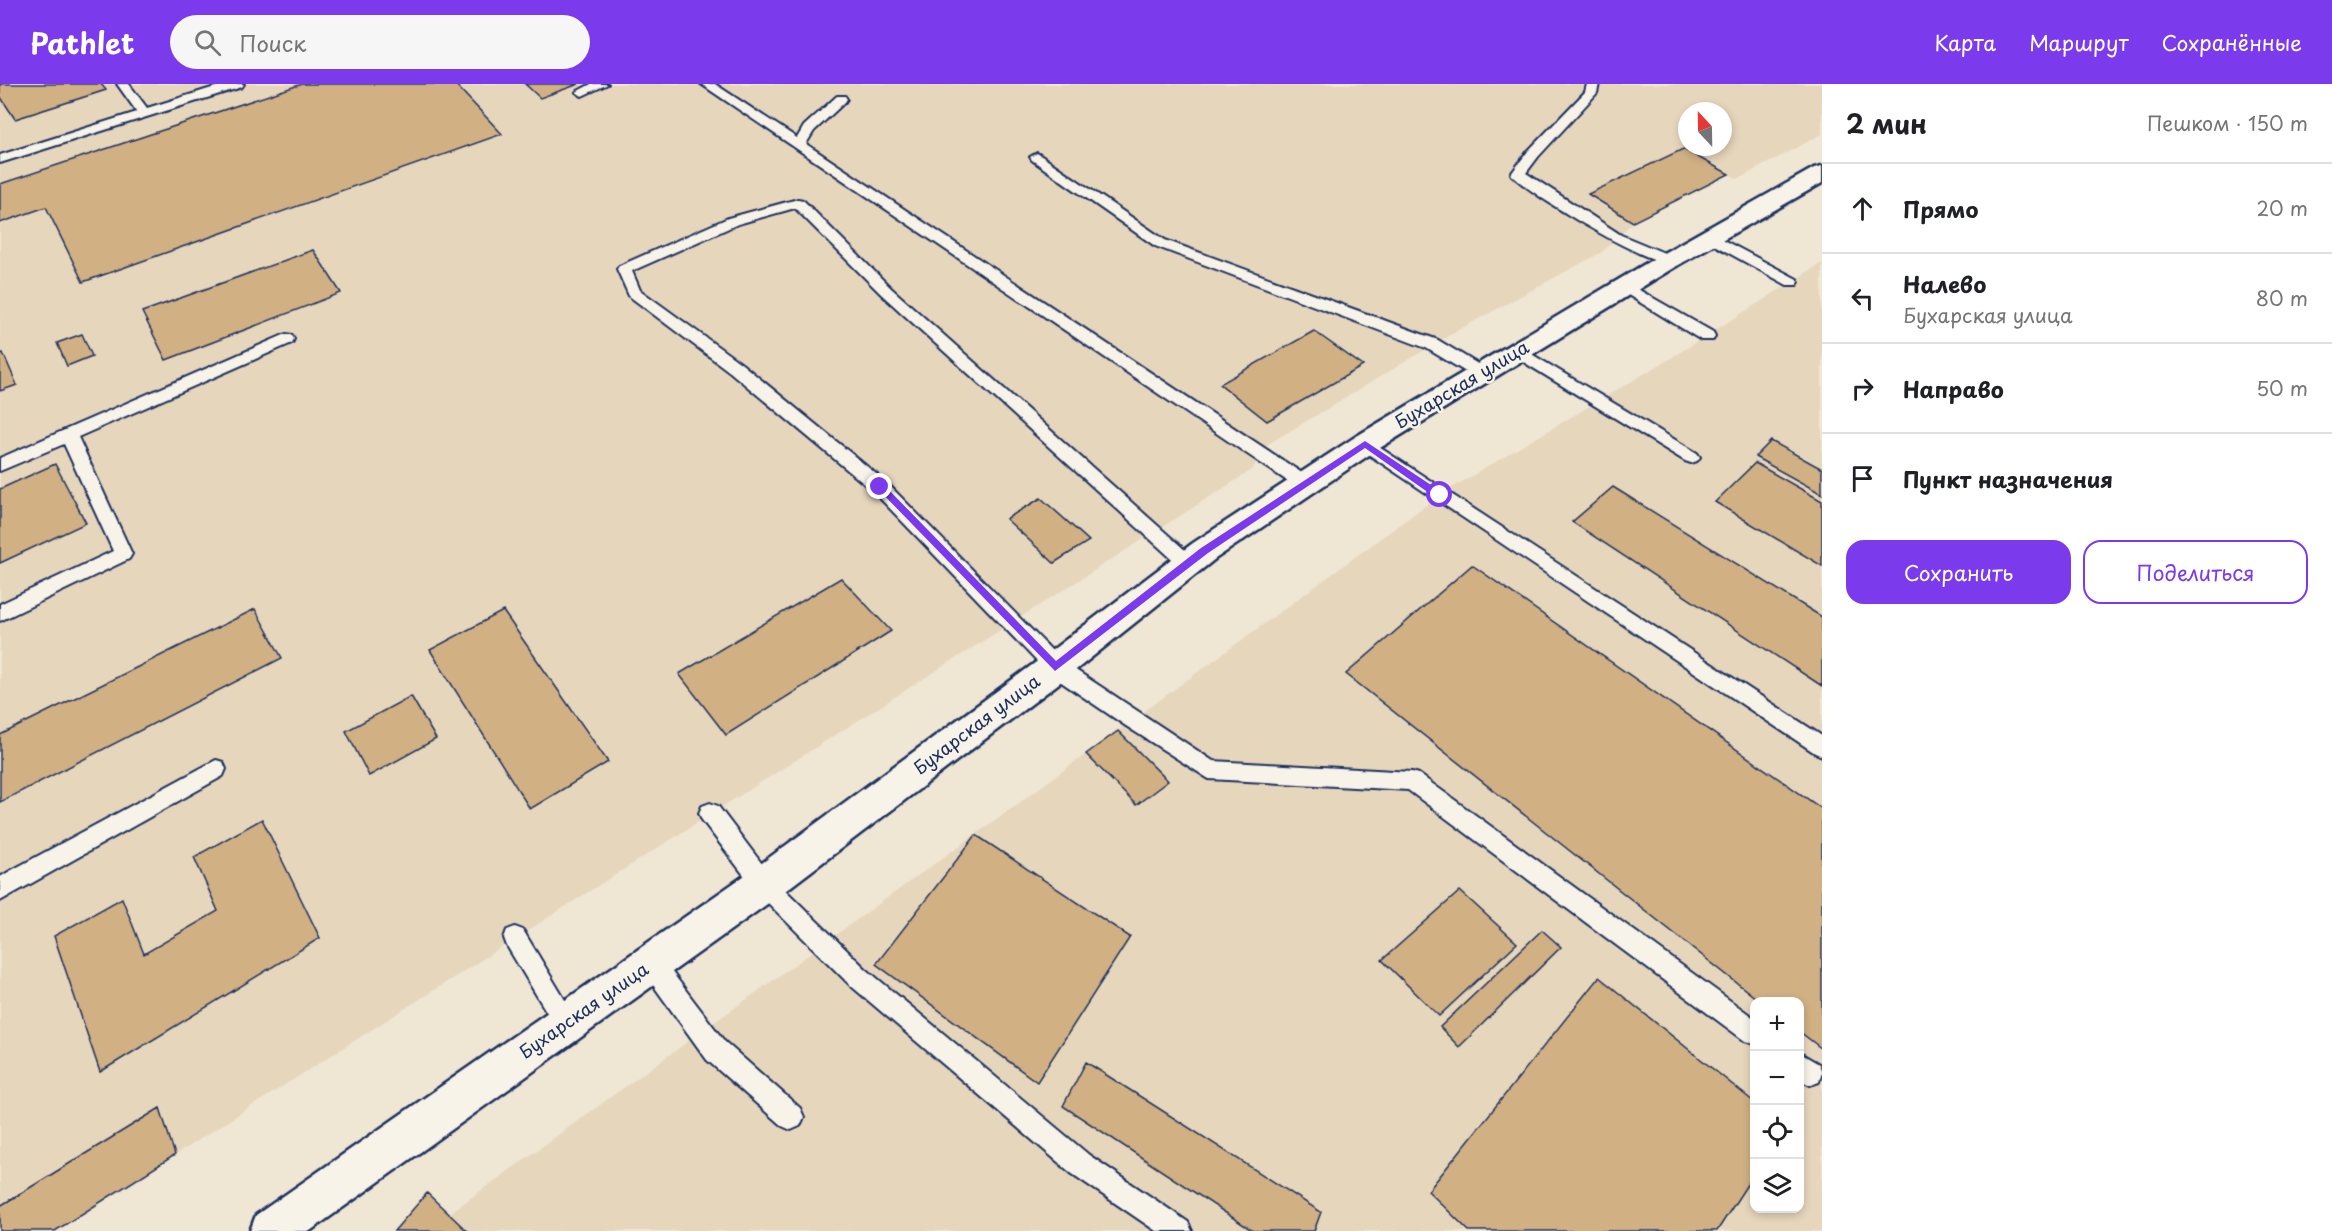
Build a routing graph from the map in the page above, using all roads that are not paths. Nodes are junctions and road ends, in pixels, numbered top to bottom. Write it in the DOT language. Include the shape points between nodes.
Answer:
graph roads {
  1 [pos="123,84"];
  2 [pos="238,84"];
  3 [pos="602,84"];
  4 [pos="707,84"];
  5 [pos="1593,84"];
  6 [pos="582,92"];
  7 [pos="841,99"];
  8 [pos="144,113"];
  9 [pos="799,145"];
  10 [pos="1038,157"];
  11 [pos="0,159"];
  12 [pos="1818,180"];
  13 [pos="1710,237"];
  14 [pos="1669,260"];
  15 [pos="1792,282"];
  16 [pos="1625,287"];
  17 [pos="1707,336"];
  18 [pos="285,339"];
  19 [pos="1518,351"];
  20 [pos="1480,373"];
  21 [pos="69,435"];
  22 [pos="1365,444"];
  23 [pos="1691,457"];
  24 [pos="0,465"];
  25 [pos="1305,484"];
  26 [pos="1188,563"];
  27 [pos="0,614"];
  28 [pos="1055,667"];
  29 [pos="1822,747"];
  30 [pos="216,770"];
  31 [pos="710,813"];
  32 [pos="764,884"];
  33 [pos="0,890"];
  34 [pos="515,938"];
  35 [pos="651,963"];
  36 [pos="567,1023"];
  37 [pos="1750,1028"];
  38 [pos="791,1117"];
  39 [pos="272,1231"];
  40 [pos="1179,1231"];
  1 -- 8 [label="lane"];
  2 -- 8 [label="lane"];
  3 -- 6 [label="lane"];
  4 -- 9 [label="lane"];
  5 -- 14 [label="lane" via="1591,93 1518,174 1616,238"];
  7 -- 9 [label="lane" via="808,129"];
  8 -- 11 [label="lane"];
  9 -- 25 [label="lane"];
  10 -- 20 [label="lane" via="1160,243 1432,344"];
  12 -- 13 [label="street, Бухарская улица"];
  13 -- 14 [label="street, Бухарская улица"];
  13 -- 15 [label="lane"];
  14 -- 16 [label="street, Бухарская улица"];
  16 -- 17 [label="lane"];
  16 -- 19 [label="street, Бухарская улица"];
  18 -- 21 [label="lane"];
  19 -- 20 [label="street, Бухарская улица"];
  19 -- 23 [label="lane"];
  20 -- 22 [label="street, Бухарская улица"];
  21 -- 24 [label="lane"];
  21 -- 27 [label="lane" via="123,554"];
  22 -- 25 [label="street, Бухарская улица"];
  22 -- 29 [label="lane"];
  25 -- 26 [label="street, Бухарская улица"];
  26 -- 28 [label="street, Бухарская улица"];
  26 -- 28 [label="lane" via="886,291 798,203 733,221 624,269 634,293 735,368 880,487"];
  28 -- 32 [label="street, Бухарская улица"];
  28 -- 37 [label="lane" via="1209,770 1412,781"];
  30 -- 33 [label="lane"];
  31 -- 32 [label="lane"];
  32 -- 35 [label="street, Бухарская улица"];
  32 -- 40 [label="lane" via="858,976 1080,1164"];
  34 -- 36 [label="lane"];
  35 -- 36 [label="street, Бухарская улица"];
  35 -- 38 [label="lane" via="716,1050"];
  36 -- 39 [label="street, Бухарская улица"];
}
